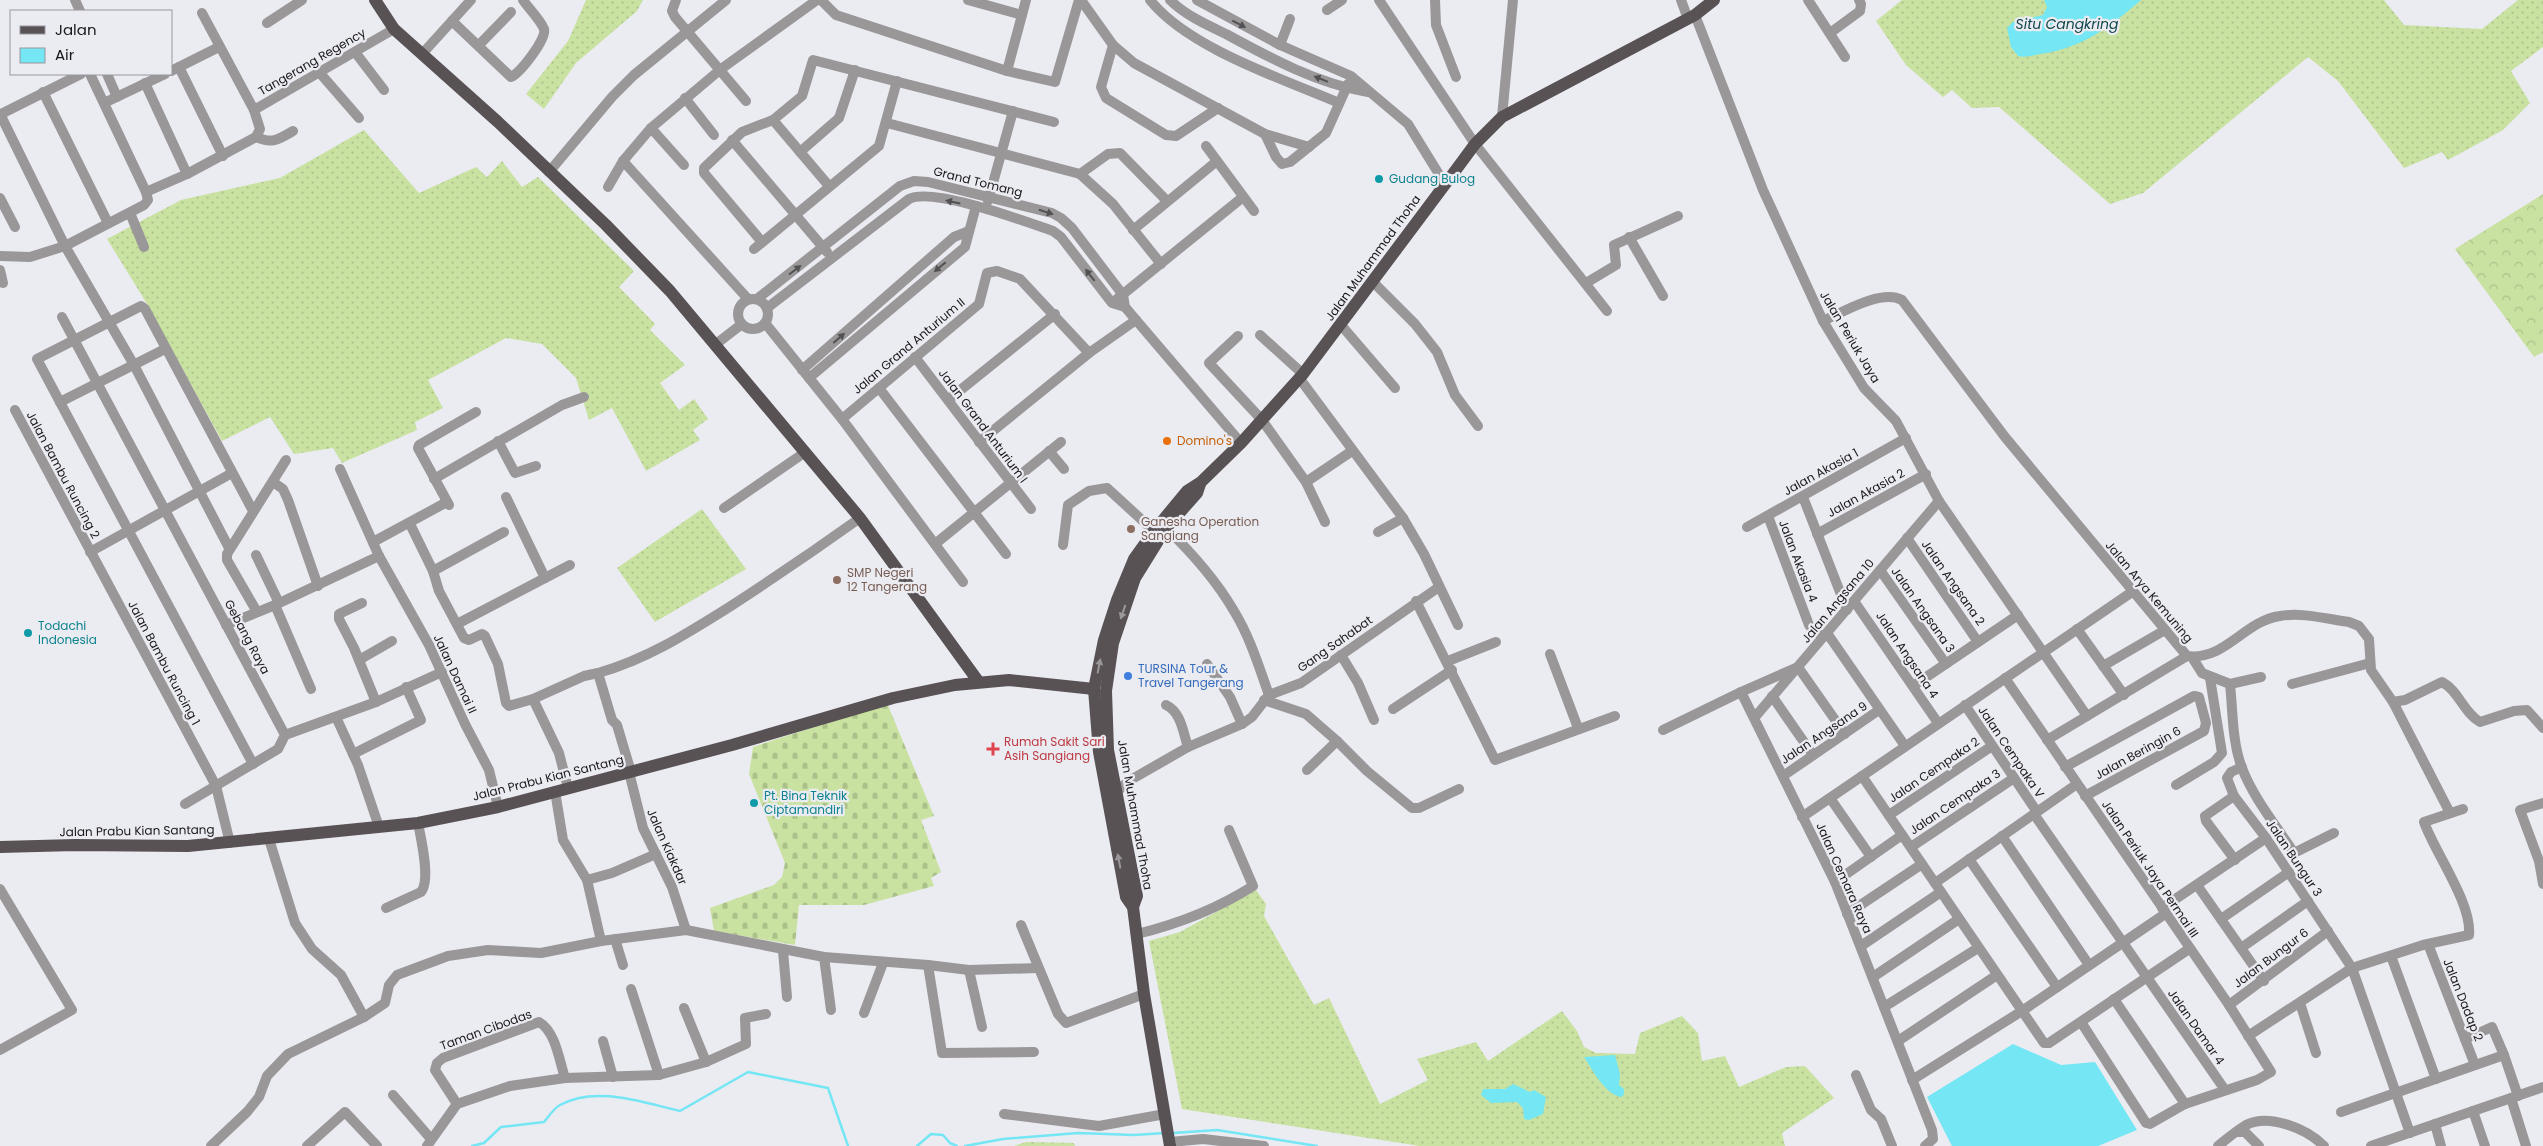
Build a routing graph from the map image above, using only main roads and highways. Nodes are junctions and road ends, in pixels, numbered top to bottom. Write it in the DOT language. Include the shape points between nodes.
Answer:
graph roads {
  1 [pos="375,0"];
  2 [pos="1714,0"];
  3 [pos="1108,642"];
  4 [pos="978,682"];
  5 [pos="1094,689"];
  6 [pos="1103,751"];
  7 [pos="0,848"];
  8 [pos="1133,907"];
  9 [pos="1170,1141"];
  1 -- 4 [label="main road" via="394,29 498,122 670,291 860,518"];
  2 -- 3 [label="main road, Jalan Muhammad Thoha" via="1692,17 1502,116 1445,184 1302,377 1160,529"];
  5 -- 3 [label="main road, Jalan Muhammad Thoha, one-way"];
  3 -- 6 [label="main road, Jalan Muhammad Thoha"];
  4 -- 5 [label="main road, Jalan Prabu Kian Santang" via="1009,680"];
  4 -- 7 [label="main road, Jalan Prabu Kian Santang" via="893,698 498,807 418,823 188,846"];
  5 -- 6 [label="main road, Jalan Muhammad Thoha"];
  8 -- 6 [label="main road, Jalan Muhammad Thoha, one-way" via="1126,896"];
  6 -- 8 [label="main road, Jalan Muhammad Thoha" via="1116,793 1137,896"];
  8 -- 9 [label="main road, Jalan Muhammad Thoha" via="1144,994"];
}
